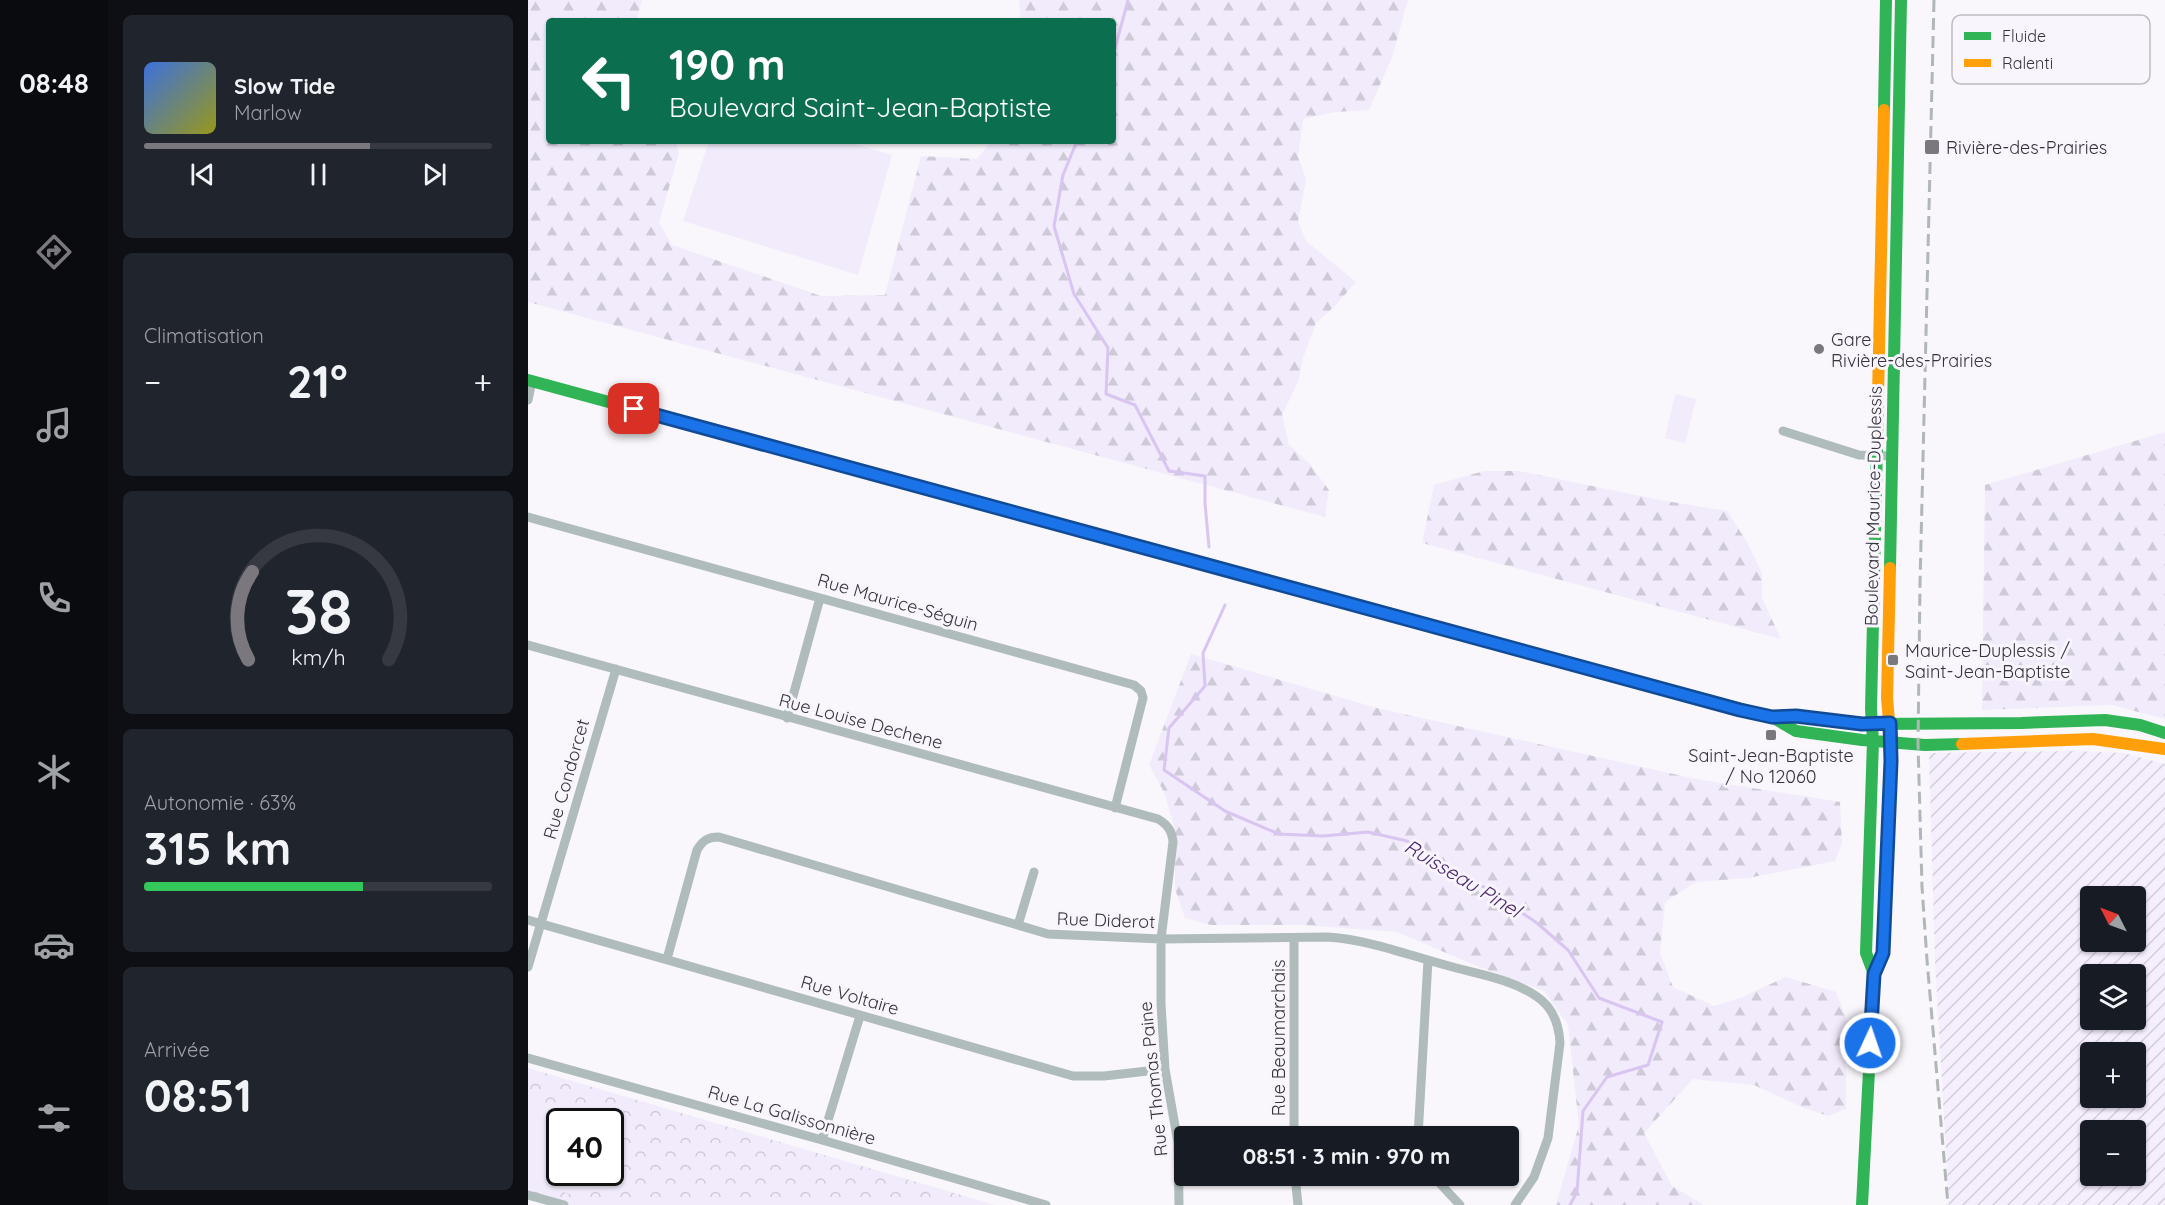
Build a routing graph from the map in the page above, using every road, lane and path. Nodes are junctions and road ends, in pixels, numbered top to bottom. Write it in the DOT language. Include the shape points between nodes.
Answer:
graph roads {
  1 [pos="1886,0"];
  2 [pos="1901,0"];
  3 [pos="530,380"];
  4 [pos="528,400"];
  5 [pos="1783,431"];
  6 [pos="1877,456"];
  7 [pos="1892,456"];
  8 [pos="528,517"];
  9 [pos="820,597"];
  10 [pos="528,645"];
  11 [pos="616,669"];
  12 [pos="1772,717"];
  13 [pos="787,718"];
  14 [pos="1890,723"];
  15 [pos="1872,724"];
  16 [pos="2165,733"];
  17 [pos="1873,741"];
  18 [pos="1891,743"];
  19 [pos="2165,749"];
  20 [pos="1115,807"];
  21 [pos="1173,842"];
  22 [pos="1034,872"];
  23 [pos="528,920"];
  24 [pos="541,923"];
  25 [pos="1018,925"];
  26 [pos="1294,938"];
  27 [pos="1161,939"];
  28 [pos="667,958"];
  29 [pos="1428,960"];
  30 [pos="528,967"];
  31 [pos="1874,974"];
  32 [pos="860,1016"];
  33 [pos="528,1058"];
  34 [pos="1165,1069"];
  35 [pos="1294,1126"];
  36 [pos="1419,1126"];
  37 [pos="822,1140"];
  38 [pos="1296,1186"];
  39 [pos="1442,1186"];
  40 [pos="528,1195"];
  41 [pos="564,1205"];
  42 [pos="1046,1205"];
  43 [pos="1179,1205"];
  44 [pos="1298,1205"];
  45 [pos="1460,1205"];
  46 [pos="1515,1205"];
  47 [pos="1862,1205"];
  1 -- 6 [label="street, Boulevard Maurice-Duplessis"];
  2 -- 7 [label="street, Boulevard Maurice-Duplessis"];
  3 -- 4 [label="street"];
  3 -- 12 [label="street"];
  5 -- 6 [label="street" via="1860,455"];
  6 -- 7 [label="street"];
  6 -- 15 [label="street, Boulevard Maurice-Duplessis"];
  7 -- 14 [label="street, Boulevard Maurice-Duplessis" via="1887,698"];
  8 -- 9 [label="street, Rue Maurice-Séguin"];
  9 -- 13 [label="street"];
  9 -- 20 [label="street, Rue Maurice-Séguin" via="1134,685 1143,698"];
  10 -- 11 [label="street, Rue Louise Dechene"];
  11 -- 13 [label="street, Rue Louise Dechene"];
  11 -- 24 [label="street, Rue Condorcet"];
  12 -- 15 [label="street"];
  12 -- 17 [label="street" via="1796,731"];
  13 -- 20 [label="street, Rue Louise Dechene"];
  14 -- 15 [label="street"];
  14 -- 16 [label="street" via="2105,720"];
  14 -- 18 [label="street, Boulevard Maurice-Duplessis"];
  15 -- 17 [label="street, Boulevard Maurice-Duplessis"];
  17 -- 18 [label="street"];
  17 -- 31 [label="street, Boulevard Maurice-Duplessis" via="1866,953"];
  18 -- 19 [label="street" via="2093,739"];
  18 -- 31 [label="street, Boulevard Maurice-Duplessis" via="1883,953"];
  20 -- 21 [label="street, Rue Louise Dechene" via="1158,819 1170,829"];
  21 -- 27 [label="street, Rue Thomas Paine"];
  22 -- 25 [label="street"];
  23 -- 24 [label="street, Rue Voltaire"];
  24 -- 28 [label="street, Rue Voltaire"];
  24 -- 30 [label="street, Rue Condorcet"];
  25 -- 27 [label="street, Rue Diderot" via="1048,934"];
  25 -- 28 [label="street, Rue Diderot" via="712,837 697,850"];
  26 -- 27 [label="street, Rue Diderot"];
  26 -- 29 [label="street, Rue Diderot" via="1355,939"];
  26 -- 35 [label="street, Rue Beaumarchais"];
  27 -- 34 [label="street, Rue Thomas Paine"];
  28 -- 32 [label="street, Rue Voltaire"];
  29 -- 36 [label="street"];
  29 -- 46 [label="street, Rue Diderot" via="1512,984 1536,996 1555,1017 1560,1043 1548,1138 1534,1177"];
  31 -- 47 [label="street, Boulevard Maurice-Duplessis"];
  32 -- 34 [label="street, Rue Voltaire" via="1073,1076"];
  32 -- 37 [label="street"];
  33 -- 37 [label="street, Rue La Galissonnière"];
  34 -- 43 [label="street, Rue Thomas Paine" via="1178,1143"];
  37 -- 42 [label="street, Rue La Galissonnière"];
  38 -- 44 [label="street"];
  39 -- 45 [label="street"];
  40 -- 41 [label="street"];
}
